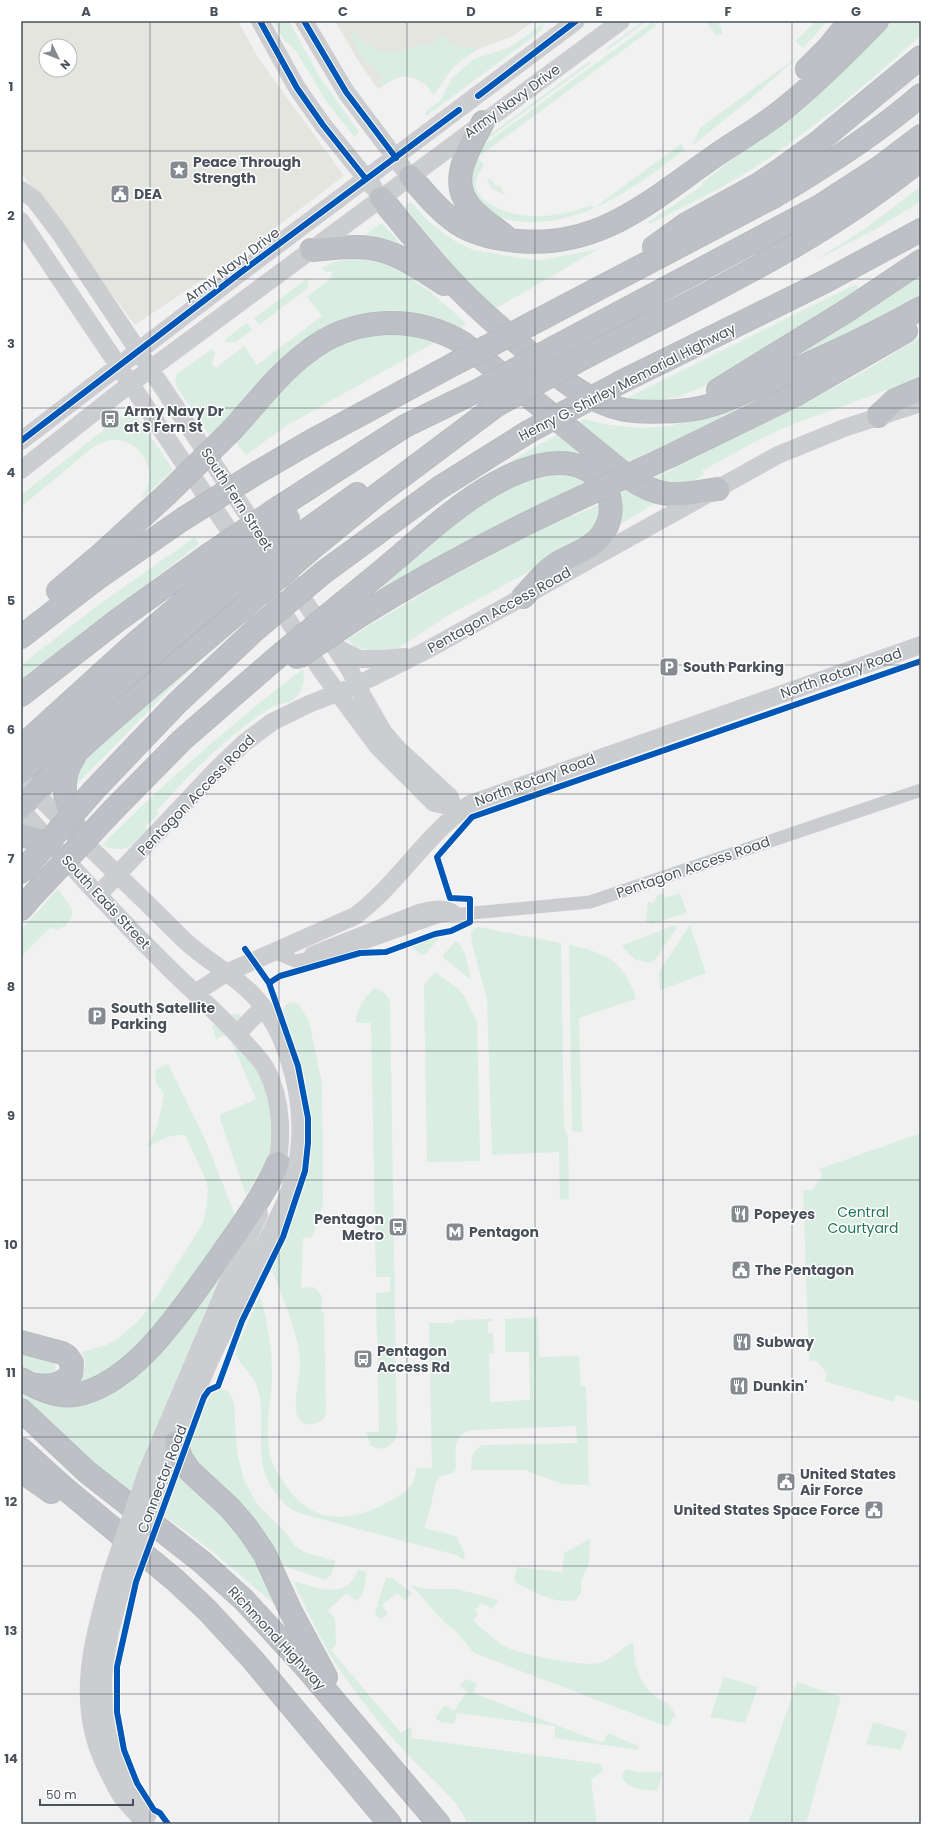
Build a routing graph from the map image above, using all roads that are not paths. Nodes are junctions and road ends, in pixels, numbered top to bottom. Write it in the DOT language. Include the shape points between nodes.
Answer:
graph roads {
  1 [pos="260,21"];
  2 [pos="304,21"];
  3 [pos="576,21"];
  4 [pos="621,21"];
  5 [pos="850,21"];
  6 [pos="877,21"];
  7 [pos="921,57"];
  8 [pos="921,95"];
  9 [pos="483,122"];
  10 [pos="921,136"];
  11 [pos="396,158"];
  12 [pos="711,158"];
  13 [pos="921,159"];
  14 [pos="410,176"];
  15 [pos="366,179"];
  16 [pos="21,190"];
  17 [pos="381,198"];
  18 [pos="21,222"];
  19 [pos="921,230"];
  20 [pos="510,241"];
  21 [pos="311,250"];
  22 [pos="921,261"];
  23 [pos="602,286"];
  24 [pos="468,298"];
  25 [pos="921,308"];
  26 [pos="921,322"];
  27 [pos="138,351"];
  28 [pos="118,366"];
  29 [pos="150,369"];
  30 [pos="130,384"];
  31 [pos="921,390"];
  32 [pos="921,403"];
  33 [pos="664,410"];
  34 [pos="878,416"];
  35 [pos="21,441"];
  36 [pos="21,470"];
  37 [pos="718,489"];
  38 [pos="295,527"];
  39 [pos="218,573"];
  40 [pos="523,597"];
  41 [pos="351,609"];
  42 [pos="30,621"];
  43 [pos="21,637"];
  44 [pos="21,643"];
  45 [pos="921,645"];
  46 [pos="334,647"];
  47 [pos="418,654"];
  48 [pos="357,685"];
  49 [pos="337,692"];
  50 [pos="21,695"];
  51 [pos="80,750"];
  52 [pos="24,782"];
  53 [pos="921,790"];
  54 [pos="456,810"];
  55 [pos="76,832"];
  56 [pos="21,835"];
  57 [pos="50,843"];
  58 [pos="21,873"];
  59 [pos="118,875"];
  60 [pos="98,895"];
  61 [pos="28,901"];
  62 [pos="117,914"];
  63 [pos="272,952"];
  64 [pos="226,973"];
  65 [pos="195,993"];
  66 [pos="263,1007"];
  67 [pos="237,1034"];
  68 [pos="278,1163"];
  69 [pos="269,1187"];
  70 [pos="21,1342"];
  71 [pos="25,1381"];
  72 [pos="21,1410"];
  73 [pos="176,1442"];
  74 [pos="21,1449"];
  75 [pos="21,1471"];
  76 [pos="153,1476"];
  77 [pos="157,1565"];
  78 [pos="117,1580"];
  79 [pos="346,1715"];
  80 [pos="146,1824"];
  81 [pos="150,1824"];
  82 [pos="390,1824"];
  83 [pos="439,1824"];
  1 -- 15 [label="street" via="297,88"];
  2 -- 11 [label="street" via="346,92"];
  3 -- 11 [label="street, Army Navy Drive"];
  4 -- 9 [label="street, Army Navy Drive"];
  5 -- 12 [label="highway" via="813,64"];
  6 -- 12 [label="highway" via="784,109"];
  7 -- 23 [label="highway" via="792,162 759,184 686,224"];
  8 -- 23 [label="highway" via="860,142 804,179"];
  9 -- 14 [label="street, Army Navy Drive"];
  9 -- 20 [label="highway" via="462,163 460,184 468,205"];
  10 -- 38 [label="highway, bridge" via="880,167 820,206 481,389 405,426"];
  11 -- 14 [label="street"];
  11 -- 15 [label="street, Army Navy Drive"];
  12 -- 20 [label="highway" via="638,210 599,231 547,243"];
  13 -- 38 [label="highway, bridge" via="854,209 800,243 497,405 377,495"];
  14 -- 17 [label="street, Army Navy Drive"];
  14 -- 20 [label="highway" via="456,222 483,235"];
  15 -- 17 [label="street"];
  15 -- 27 [label="street, Army Navy Drive"];
  16 -- 27 [label="street, South Fern Street" via="34,199 58,232"];
  17 -- 21 [label="street, Army Navy Drive"];
  17 -- 24 [label="highway" via="420,246"];
  18 -- 28 [label="street, South Fern Street"];
  19 -- 58 [label="highway, Henry G. Shirley Memorial Highway, bridge" via="826,281 621,382 528,432 433,492 324,572 256,629 177,703 94,790"];
  21 -- 24 [label="highway" via="362,247 388,252 410,262"];
  21 -- 29 [label="street, Army Navy Drive"];
  22 -- 33 [label="highway" via="738,378 690,403"];
  23 -- 42 [label="highway, bridge" via="258,472"];
  24 -- 33 [label="highway" via="543,364 595,400 626,410"];
  25 -- 33 [label="highway" via="857,341 722,401 699,408"];
  26 -- 41 [label="highway, bridge" via="795,395 467,553 408,586"];
  27 -- 28 [label="street, Army Navy Drive"];
  27 -- 29 [label="street, South Fern Street"];
  28 -- 30 [label="street, South Fern Street"];
  28 -- 35 [label="street, Army Navy Drive"];
  29 -- 30 [label="street, Army Navy Drive"];
  29 -- 46 [label="street, South Fern Street"];
  30 -- 36 [label="street, Army Navy Drive"];
  30 -- 49 [label="street, South Fern Street"];
  31 -- 34 [label="highway" via="895,400"];
  32 -- 34 [label="street, Pentagon Access Road"];
  34 -- 37 [label="street, Pentagon Access Road" via="778,455"];
  37 -- 40 [label="street, Pentagon Access Road"];
  37 -- 42 [label="highway, bridge" via="673,495 649,490 628,477 463,343 432,328 406,323 365,325 340,332 317,345 287,370 232,430 166,495"];
  38 -- 39 [label="highway, bridge"];
  38 -- 39 [label="highway, bridge"];
  38 -- 51 [label="highway, bridge" via="242,609"];
  39 -- 50 [label="highway" via="123,615"];
  39 -- 52 [label="highway" via="139,665"];
  40 -- 41 [label="highway" via="554,566 595,542 606,526 610,498 600,480 588,470 571,464 534,467 507,477 478,493 444,519"];
  40 -- 47 [label="street, Pentagon Access Road"];
  41 -- 61 [label="highway, bridge" via="278,665 120,803"];
  42 -- 43 [label="highway"];
  42 -- 44 [label="highway"];
  45 -- 54 [label="street, North Rotary Road" via="492,795"];
  46 -- 47 [label="street" via="360,659 399,658"];
  46 -- 48 [label="street, South Fern Street"];
  47 -- 48 [label="street, Pentagon Access Road"];
  48 -- 49 [label="street, Pentagon Access Road"];
  48 -- 54 [label="street, South Fern Street" via="384,733 450,797"];
  49 -- 54 [label="street, South Fern Street" via="378,747 396,766 434,803"];
  49 -- 59 [label="street, Pentagon Access Road" via="272,722 257,732 216,770"];
  51 -- 52 [label="highway"];
  51 -- 55 [label="highway" via="68,767 65,782 68,812"];
  52 -- 55 [label="street, South Eads Street"];
  52 -- 57 [label="street, South Eads Street"];
  53 -- 63 [label="street, Pentagon Access Road" via="590,902 440,916 331,955 295,961"];
  54 -- 63 [label="street, North Rotary Road" via="367,907 355,916"];
  55 -- 59 [label="street, South Eads Street"];
  56 -- 57 [label="highway"];
  57 -- 60 [label="street, South Eads Street"];
  59 -- 60 [label="street, Pentagon Access Road"];
  59 -- 62 [label="street"];
  59 -- 64 [label="street, South Eads Street" via="196,952"];
  60 -- 62 [label="street, South Eads Street"];
  62 -- 65 [label="street, South Eads Street"];
  63 -- 64 [label="street, North Rotary Road"];
  64 -- 65 [label="street, North Rotary Road"];
  64 -- 66 [label="street, Connector Road"];
  65 -- 67 [label="street"];
  66 -- 67 [label="street"];
  66 -- 73 [label="street, Connector Road" via="285,1049 297,1092 300,1129 298,1158 284,1205"];
  67 -- 68 [label="street" via="261,1062 272,1082 280,1114"];
  68 -- 69 [label="highway"];
  69 -- 71 [label="highway" via="219,1258 138,1359 114,1378 93,1390 70,1396 46,1391"];
  69 -- 76 [label="street, Connector Road" via="225,1289"];
  70 -- 71 [label="highway" via="62,1353 70,1359 73,1367 68,1377 57,1384 44,1386"];
  72 -- 79 [label="highway, Richmond Highway" via="87,1472 181,1545 232,1589 275,1631"];
  73 -- 76 [label="street, Connector Road"];
  73 -- 79 [label="highway" via="181,1458 190,1470 230,1508 264,1553 291,1612"];
  74 -- 77 [label="highway" via="63,1488"];
  75 -- 77 [label="highway"];
  76 -- 78 [label="street, Connector Road, bridge"];
  77 -- 82 [label="highway" via="191,1594 222,1626"];
  78 -- 80 [label="street, Connector Road" via="96,1627 88,1694 90,1718 101,1758 121,1796"];
  78 -- 81 [label="street, Connector Road" via="103,1679 104,1712 108,1737"];
  79 -- 83 [label="highway, Richmond Highway"];
}
